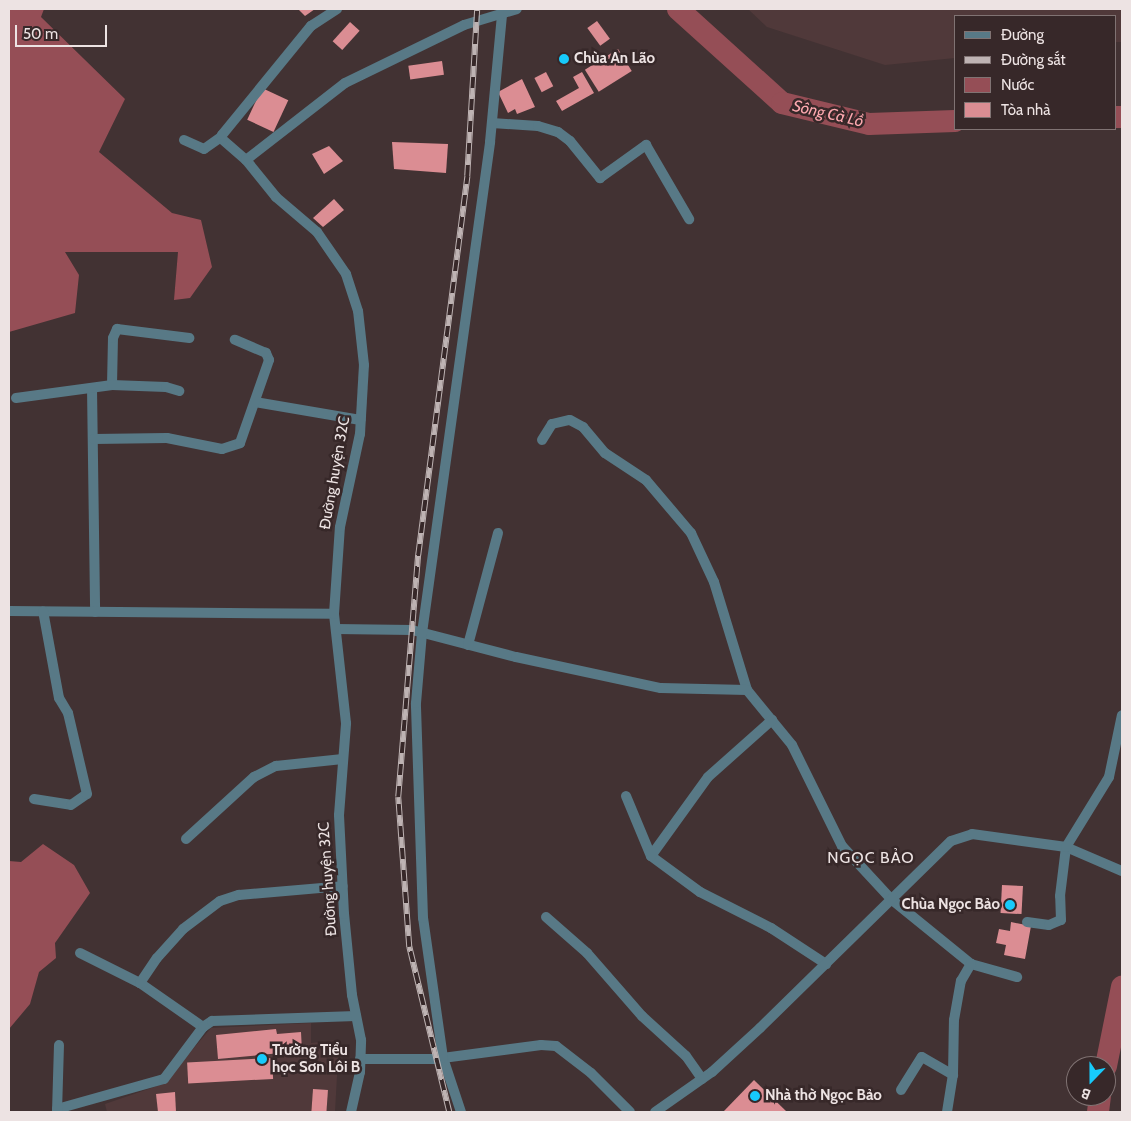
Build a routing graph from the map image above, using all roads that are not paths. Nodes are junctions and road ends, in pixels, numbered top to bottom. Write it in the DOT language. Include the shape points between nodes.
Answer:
graph roads {
  1 [pos="337,9"];
  2 [pos="517,9"];
  3 [pos="502,15"];
  4 [pos="492,123"];
  5 [pos="221,137"];
  6 [pos="184,140"];
  7 [pos="246,160"];
  8 [pos="689,219"];
  9 [pos="189,338"];
  10 [pos="235,340"];
  11 [pos="112,385"];
  12 [pos="92,388"];
  13 [pos="180,391"];
  14 [pos="16,398"];
  15 [pos="255,402"];
  16 [pos="360,420"];
  17 [pos="94,439"];
  18 [pos="542,440"];
  19 [pos="498,533"];
  20 [pos="9,611"];
  21 [pos="43,611"];
  22 [pos="95,612"];
  23 [pos="334,614"];
  24 [pos="336,629"];
  25 [pos="422,633"];
  26 [pos="468,645"];
  27 [pos="747,690"];
  28 [pos="1122,715"];
  29 [pos="772,720"];
  30 [pos="343,759"];
  31 [pos="626,796"];
  32 [pos="34,799"];
  33 [pos="186,839"];
  34 [pos="1066,847"];
  35 [pos="651,856"];
  36 [pos="1122,871"];
  37 [pos="343,886"];
  38 [pos="891,899"];
  39 [pos="546,917"];
  40 [pos="1027,922"];
  41 [pos="80,953"];
  42 [pos="826,964"];
  43 [pos="971,964"];
  44 [pos="1017,977"];
  45 [pos="140,983"];
  46 [pos="356,1016"];
  47 [pos="204,1027"];
  48 [pos="59,1045"];
  49 [pos="443,1058"];
  50 [pos="360,1059"];
  51 [pos="953,1075"];
  52 [pos="702,1079"];
  53 [pos="901,1090"];
  54 [pos="57,1111"];
  55 [pos="351,1112"];
  56 [pos="461,1112"];
  57 [pos="630,1112"];
  58 [pos="655,1112"];
  59 [pos="947,1112"];
  1 -- 5 [label="street" via="311,26"];
  2 -- 3 [label="street"];
  3 -- 4 [label="street"];
  3 -- 7 [label="street" via="464,25 345,83"];
  4 -- 8 [label="street" via="538,126 558,132 570,141 600,178 646,145"];
  4 -- 25 [label="street"];
  5 -- 6 [label="street" via="204,149"];
  5 -- 7 [label="street, Đường huyện 32C"];
  7 -- 16 [label="street, Đường huyện 32C" via="276,197 317,232 351,286 358,311 364,364"];
  9 -- 11 [label="street" via="117,329 113,338"];
  10 -- 15 [label="street" via="266,353 269,360"];
  11 -- 12 [label="street"];
  11 -- 13 [label="street" via="166,387"];
  12 -- 14 [label="street"];
  12 -- 17 [label="street"];
  15 -- 16 [label="street"];
  15 -- 17 [label="street" via="240,443 222,449 167,438"];
  16 -- 23 [label="street, Đường huyện 32C" via="340,527"];
  17 -- 22 [label="street"];
  18 -- 27 [label="street" via="552,424 570,420 583,427 606,453 646,480 691,533 714,582"];
  19 -- 26 [label="street"];
  20 -- 21 [label="street"];
  21 -- 22 [label="street"];
  21 -- 32 [label="street" via="59,698 68,713 87,794 71,805"];
  22 -- 23 [label="street"];
  23 -- 24 [label="street, Đường huyện 32C"];
  24 -- 25 [label="street"];
  24 -- 30 [label="street, Đường huyện 32C" via="346,722"];
  25 -- 26 [label="street"];
  25 -- 49 [label="street" via="416,704 422,900"];
  26 -- 27 [label="street" via="661,688"];
  27 -- 29 [label="street"];
  28 -- 34 [label="street" via="1109,777"];
  29 -- 35 [label="street" via="708,777"];
  29 -- 38 [label="street" via="792,745 842,846"];
  30 -- 33 [label="street" via="276,766 254,777"];
  30 -- 37 [label="street, Đường huyện 32C" via="338,815"];
  31 -- 35 [label="street"];
  34 -- 36 [label="street"];
  34 -- 38 [label="street" via="972,834 951,841"];
  34 -- 40 [label="street" via="1060,896 1061,920 1054,924"];
  35 -- 42 [label="street" via="700,892 771,928"];
  37 -- 45 [label="street" via="239,895 220,901 184,930 157,958"];
  37 -- 46 [label="street, Đường huyện 32C"];
  38 -- 42 [label="street"];
  38 -- 43 [label="street"];
  39 -- 52 [label="street" via="587,953 642,1016 686,1056"];
  41 -- 45 [label="street"];
  42 -- 52 [label="street"];
  43 -- 44 [label="street"];
  43 -- 51 [label="street" via="961,981 954,1020"];
  45 -- 47 [label="street"];
  46 -- 47 [label="street" via="221,1020"];
  46 -- 50 [label="street, Đường huyện 32C" via="361,1040"];
  47 -- 54 [label="street" via="164,1079"];
  48 -- 54 [label="street"];
  49 -- 50 [label="street"];
  49 -- 56 [label="street"];
  49 -- 57 [label="street" via="541,1045 556,1046 592,1073"];
  50 -- 55 [label="street, Đường huyện 32C"];
  51 -- 53 [label="street" via="922,1057"];
  51 -- 59 [label="street"];
  52 -- 58 [label="street"];
}
